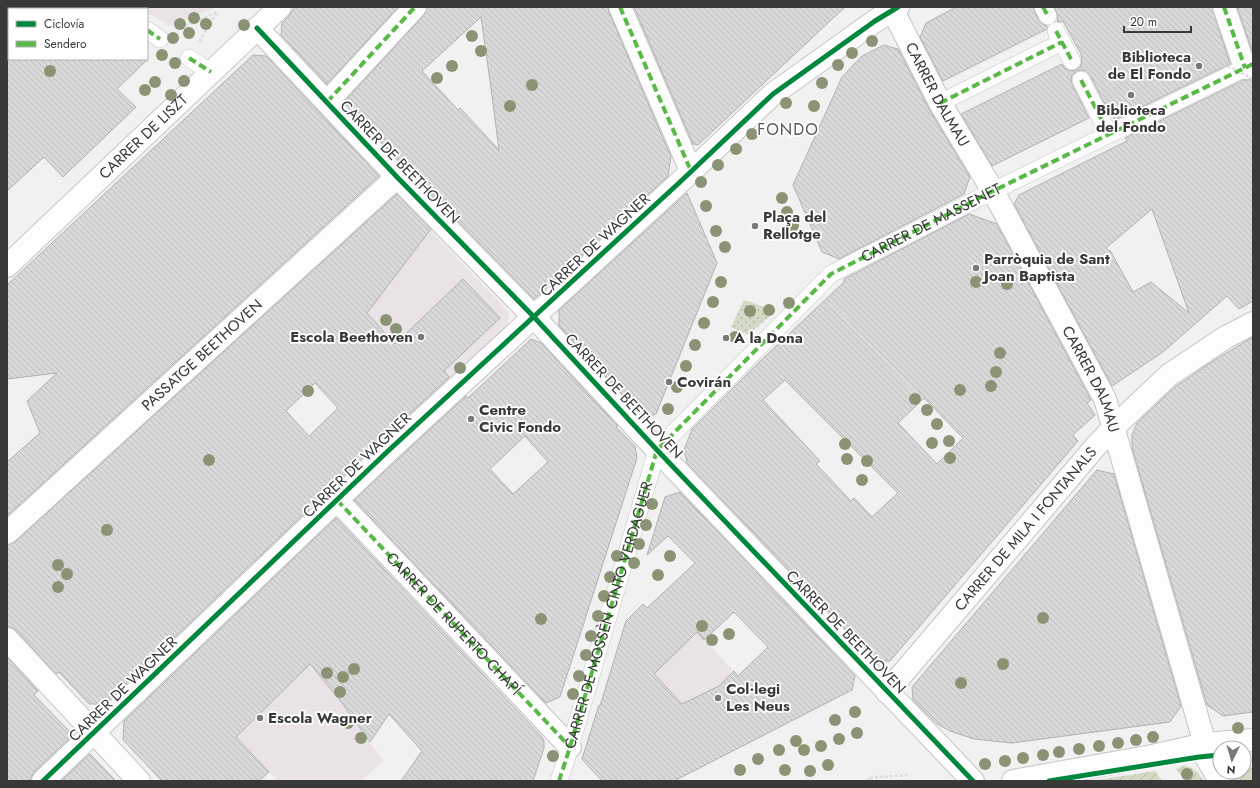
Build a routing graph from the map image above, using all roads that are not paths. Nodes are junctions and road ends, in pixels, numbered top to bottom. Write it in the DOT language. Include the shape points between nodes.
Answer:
graph roads {
  1 [pos="280,7"];
  2 [pos="415,7"];
  3 [pos="620,7"];
  4 [pos="1224,7"];
  5 [pos="894,8"];
  6 [pos="1052,24"];
  7 [pos="257,28"];
  8 [pos="189,58"];
  9 [pos="1072,61"];
  10 [pos="1245,69"];
  11 [pos="211,72"];
  12 [pos="1081,80"];
  13 [pos="326,102"];
  14 [pos="940,103"];
  15 [pos="1109,134"];
  16 [pos="691,171"];
  17 [pos="397,177"];
  18 [pos="993,191"];
  19 [pos="7,266"];
  20 [pos="534,317"];
  21 [pos="1253,323"];
  22 [pos="1114,427"];
  23 [pos="657,450"];
  24 [pos="337,500"];
  25 [pos="7,533"];
  26 [pos="7,639"];
  27 [pos="887,692"];
  28 [pos="94,732"];
  29 [pos="1253,740"];
  30 [pos="1204,744"];
  31 [pos="570,747"];
  32 [pos="44,781"];
  33 [pos="139,781"];
  34 [pos="559,781"];
  35 [pos="972,781"];
  36 [pos="1013,781"];
  37 [pos="1220,781"];
  1 -- 7 [label="street, CARRER DE LISZT"];
  2 -- 13 [label="street"];
  3 -- 16 [label="street"];
  4 -- 10 [label="street"];
  5 -- 14 [label="street, CARRER DALMAU"];
  5 -- 16 [label="street" via="774,94"];
  6 -- 9 [label="street"];
  6 -- 14 [label="street"];
  7 -- 11 [label="street, CARRER DE LISZT"];
  7 -- 13 [label="street, CARRER DE BEETHOVEN"];
  8 -- 11 [label="street"];
  10 -- 15 [label="street, CARRER DE MASSENET"];
  11 -- 19 [label="street, CARRER DE LISZT"];
  12 -- 15 [label="street"];
  13 -- 17 [label="street, CARRER DE BEETHOVEN"];
  14 -- 18 [label="street, CARRER DALMAU"];
  15 -- 18 [label="street, CARRER DE MASSENET"];
  16 -- 20 [label="street, CARRER DE WAGNER"];
  17 -- 20 [label="street, CARRER DE BEETHOVEN"];
  17 -- 25 [label="street, PASSATGE BEETHOVEN"];
  18 -- 22 [label="street, CARRER DALMAU" via="1105,399"];
  18 -- 23 [label="street, CARRER DE MASSENET" via="831,274"];
  20 -- 23 [label="street, CARRER DE BEETHOVEN"];
  20 -- 24 [label="street, CARRER DE WAGNER"];
  21 -- 22 [label="street, CARRER DE MILA I FONTANALS" via="1226,337 1169,375"];
  22 -- 27 [label="street, CARRER DE MILA I FONTANALS"];
  22 -- 30 [label="street, CARRER DALMAU"];
  23 -- 27 [label="street, CARRER DE BEETHOVEN"];
  23 -- 31 [label="street, CARRER DE MOSSÈN CINTO VERDAGUER"];
  24 -- 28 [label="street, CARRER DE WAGNER"];
  24 -- 31 [label="street, CARRER DE RUPERTO CHAPÍ"];
  26 -- 28 [label="street"];
  27 -- 35 [label="street, CARRER DE BEETHOVEN"];
  28 -- 32 [label="street, CARRER DE WAGNER"];
  28 -- 33 [label="street"];
  29 -- 30 [label="street"];
  30 -- 36 [label="street"];
  30 -- 37 [label="street, CARRER DALMAU" via="1206,757"];
  31 -- 34 [label="street, CARRER DE MOSSÈN CINTO VERDAGUER"];
}
